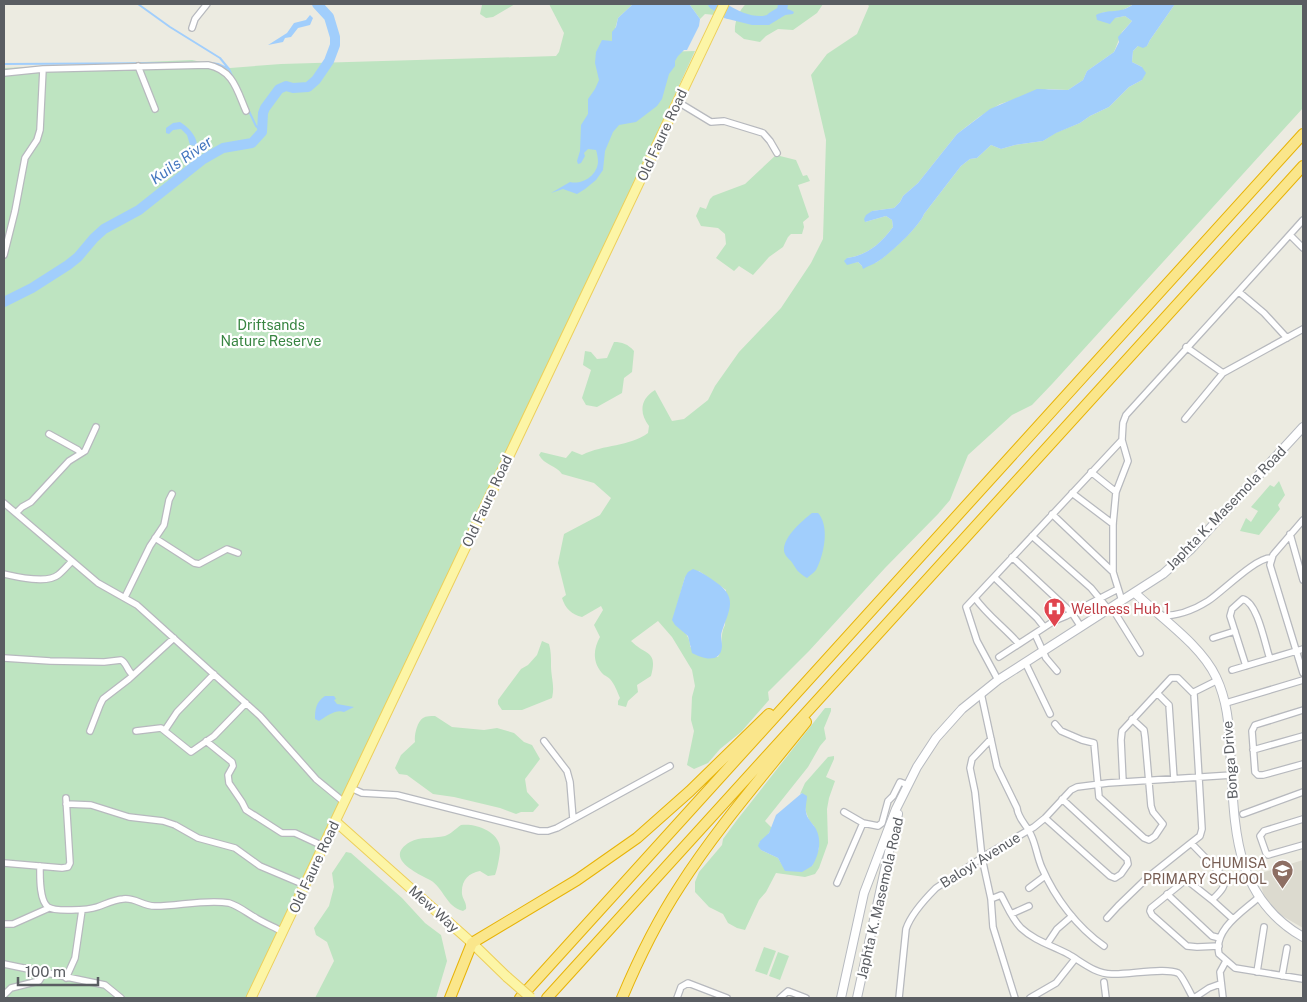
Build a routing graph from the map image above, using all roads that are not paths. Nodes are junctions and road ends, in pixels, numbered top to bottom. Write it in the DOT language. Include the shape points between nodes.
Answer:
graph roads {
  1 [pos="207,4"];
  2 [pos="724,4"];
  3 [pos="192,28"];
  4 [pos="138,66"];
  5 [pos="43,69"];
  6 [pos="4,73"];
  7 [pos="678,102"];
  8 [pos="155,109"];
  9 [pos="246,111"];
  10 [pos="1303,134"];
  11 [pos="777,154"];
  12 [pos="1303,166"];
  13 [pos="1303,220"];
  14 [pos="1290,235"];
  15 [pos="1303,248"];
  16 [pos="4,255"];
  17 [pos="1239,292"];
  18 [pos="1303,329"];
  19 [pos="1287,338"];
  20 [pos="1186,347"];
  21 [pos="1223,373"];
  22 [pos="1186,418"];
  23 [pos="96,427"];
  24 [pos="1303,427"];
  25 [pos="50,434"];
  26 [pos="1122,440"];
  27 [pos="80,453"];
  28 [pos="1092,472"];
  29 [pos="1116,492"];
  30 [pos="1072,493"];
  31 [pos="172,494"];
  32 [pos="4,503"];
  33 [pos="16,513"];
  34 [pos="1052,514"];
  35 [pos="1303,520"];
  36 [pos="1113,524"];
  37 [pos="1290,534"];
  38 [pos="1032,536"];
  39 [pos="156,538"];
  40 [pos="238,553"];
  41 [pos="1012,557"];
  42 [pos="1271,558"];
  43 [pos="72,560"];
  44 [pos="1113,572"];
  45 [pos="4,574"];
  46 [pos="994,577"];
  47 [pos="1303,580"];
  48 [pos="1118,589"];
  49 [pos="1135,593"];
  50 [pos="125,597"];
  51 [pos="975,598"];
  52 [pos="1099,598"];
  53 [pos="1122,601"];
  54 [pos="1110,609"];
  55 [pos="1072,613"];
  56 [pos="1160,616"];
  57 [pos="1044,627"];
  58 [pos="1081,628"];
  59 [pos="1235,631"];
  60 [pos="1035,634"];
  61 [pos="174,638"];
  62 [pos="1213,638"];
  63 [pos="1019,644"];
  64 [pos="1303,649"];
  65 [pos="1043,651"];
  66 [pos="1296,651"];
  67 [pos="1140,653"];
  68 [pos="830,657"];
  69 [pos="999,657"];
  70 [pos="4,658"];
  71 [pos="1270,659"];
  72 [pos="1025,662"];
  73 [pos="1246,666"];
  74 [pos="1232,670"];
  75 [pos="1057,672"];
  76 [pos="1303,673"];
  77 [pos="214,674"];
  78 [pos="133,676"];
  79 [pos="998,680"];
  80 [pos="1218,680"];
  81 [pos="1303,680"];
  82 [pos="825,692"];
  83 [pos="1194,692"];
  84 [pos="981,693"];
  85 [pos="1157,693"];
  86 [pos="246,703"];
  87 [pos="1226,703"];
  88 [pos="1303,710"];
  89 [pos="1050,714"];
  90 [pos="1132,719"];
  91 [pos="1055,724"];
  92 [pos="165,730"];
  93 [pos="90,731"];
  94 [pos="136,731"];
  95 [pos="1303,736"];
  96 [pos="991,739"];
  97 [pos="544,740"];
  98 [pos="206,741"];
  99 [pos="1253,750"];
  100 [pos="1303,764"];
  101 [pos="670,766"];
  102 [pos="1232,775"];
  103 [pos="1199,777"];
  104 [pos="1174,779"];
  105 [pos="1148,780"];
  106 [pos="1123,782"];
  107 [pos="1098,784"];
  108 [pos="908,785"];
  109 [pos="351,788"];
  110 [pos="1303,792"];
  111 [pos="902,798"];
  112 [pos="1062,799"];
  113 [pos="344,802"];
  114 [pos="844,812"];
  115 [pos="1243,814"];
  116 [pos="1045,818"];
  117 [pos="1303,819"];
  118 [pos="572,820"];
  119 [pos="335,821"];
  120 [pos="863,823"];
  121 [pos="1029,830"];
  122 [pos="1191,843"];
  123 [pos="1303,845"];
  124 [pos="323,846"];
  125 [pos="982,858"];
  126 [pos="4,862"];
  127 [pos="40,866"];
  128 [pos="1045,876"];
  129 [pos="837,882"];
  130 [pos="305,885"];
  131 [pos="1029,888"];
  132 [pos="1167,894"];
  133 [pos="1259,897"];
  134 [pos="990,899"];
  135 [pos="1212,900"];
  136 [pos="1029,906"];
  137 [pos="49,908"];
  138 [pos="82,910"];
  139 [pos="1011,914"];
  140 [pos="1072,916"];
  141 [pos="1107,918"];
  142 [pos="1233,920"];
  143 [pos="4,924"];
  144 [pos="1264,927"];
  145 [pos="283,932"];
  146 [pos="1303,937"];
  147 [pos="1220,938"];
  148 [pos="472,943"];
  149 [pos="1047,944"];
  150 [pos="1104,946"];
  151 [pos="1218,946"];
  152 [pos="1287,948"];
  153 [pos="1074,959"];
  154 [pos="1226,961"];
  155 [pos="4,964"];
  156 [pos="1257,972"];
  157 [pos="44,973"];
  158 [pos="1282,976"];
  159 [pos="66,978"];
  160 [pos="1303,979"];
  161 [pos="1104,982"];
  162 [pos="1220,984"];
  163 [pos="4,995"];
  164 [pos="121,998"];
  165 [pos="251,998"];
  166 [pos="450,998"];
  167 [pos="520,998"];
  168 [pos="531,998"];
  169 [pos="548,998"];
  170 [pos="622,998"];
  171 [pos="677,998"];
  172 [pos="727,998"];
  173 [pos="780,998"];
  174 [pos="806,998"];
  175 [pos="841,998"];
  176 [pos="857,998"];
  177 [pos="899,998"];
  178 [pos="1014,998"];
  179 [pos="1030,998"];
  180 [pos="1106,998"];
  181 [pos="1193,998"];
  182 [pos="1223,998"];
  1 -- 3 [label="street"];
  2 -- 7 [label="main road, Old Faure Road"];
  4 -- 5 [label="street"];
  4 -- 8 [label="street"];
  4 -- 9 [label="street" via="215,66 229,74"];
  5 -- 6 [label="street"];
  5 -- 16 [label="street" via="40,130 25,158"];
  7 -- 11 [label="street" via="711,122 724,122 763,133"];
  7 -- 109 [label="main road, Old Faure Road"];
  10 -- 68 [label="highway"];
  12 -- 82 [label="highway"];
  13 -- 14 [label="street"];
  14 -- 15 [label="street"];
  14 -- 17 [label="street"];
  17 -- 19 [label="street"];
  17 -- 20 [label="street"];
  18 -- 19 [label="street"];
  19 -- 21 [label="street"];
  20 -- 21 [label="street"];
  20 -- 26 [label="street" via="1126,415"];
  21 -- 22 [label="street"];
  23 -- 27 [label="street" via="85,451"];
  24 -- 49 [label="main road, Japhta K. Masemola Road" via="1186,555"];
  25 -- 27 [label="street"];
  26 -- 28 [label="street"];
  26 -- 29 [label="street" via="1128,461"];
  27 -- 33 [label="street" via="32,502"];
  28 -- 29 [label="street"];
  28 -- 30 [label="street"];
  29 -- 36 [label="street"];
  30 -- 34 [label="street"];
  30 -- 36 [label="street"];
  31 -- 39 [label="street" via="166,520"];
  32 -- 33 [label="street"];
  33 -- 43 [label="street"];
  34 -- 38 [label="street"];
  34 -- 44 [label="street"];
  35 -- 37 [label="street"];
  36 -- 44 [label="street"];
  37 -- 42 [label="street"];
  37 -- 47 [label="street"];
  38 -- 41 [label="street"];
  38 -- 52 [label="street"];
  39 -- 40 [label="street" via="199,564 228,548"];
  39 -- 50 [label="street"];
  41 -- 46 [label="street"];
  41 -- 55 [label="street"];
  42 -- 56 [label="street" via="1249,569 1206,602 1182,613"];
  42 -- 66 [label="street" via="1271,570"];
  43 -- 45 [label="street" via="52,579"];
  43 -- 50 [label="street" via="104,587"];
  44 -- 48 [label="street"];
  46 -- 51 [label="street"];
  46 -- 57 [label="street"];
  48 -- 52 [label="street"];
  48 -- 53 [label="street"];
  49 -- 53 [label="main road, Japhta K. Masemola Road"];
  49 -- 56 [label="main road, Bonga Drive"];
  50 -- 61 [label="street"];
  51 -- 63 [label="street"];
  51 -- 79 [label="street" via="966,611 977,641"];
  52 -- 54 [label="street"];
  52 -- 55 [label="street"];
  53 -- 54 [label="main road, Japhta K. Masemola Road"];
  54 -- 58 [label="main road, Japhta K. Masemola Road"];
  54 -- 67 [label="street"];
  55 -- 57 [label="street"];
  55 -- 58 [label="street"];
  56 -- 80 [label="main road, Bonga Drive" via="1198,650"];
  57 -- 60 [label="street"];
  58 -- 65 [label="main road, Japhta K. Masemola Road"];
  59 -- 62 [label="street"];
  59 -- 71 [label="street" via="1230,612 1240,600 1245,599 1254,608"];
  59 -- 73 [label="street"];
  60 -- 63 [label="street"];
  60 -- 65 [label="street"];
  61 -- 77 [label="street"];
  61 -- 78 [label="street"];
  63 -- 69 [label="street"];
  64 -- 66 [label="street"];
  65 -- 72 [label="main road, Japhta K. Masemola Road"];
  65 -- 75 [label="street"];
  66 -- 71 [label="street"];
  66 -- 76 [label="street"];
  68 -- 148 [label="highway" via="703,780 637,838 577,880"];
  68 -- 167 [label="highway"];
  70 -- 78 [label="street" via="58,662 121,660"];
  71 -- 73 [label="street"];
  72 -- 79 [label="main road, Japhta K. Masemola Road"];
  72 -- 89 [label="street"];
  73 -- 74 [label="street"];
  77 -- 86 [label="street"];
  77 -- 92 [label="street" via="177,712"];
  78 -- 93 [label="street" via="103,699"];
  79 -- 84 [label="main road, Japhta K. Masemola Road"];
  80 -- 83 [label="street"];
  80 -- 87 [label="main road, Bonga Drive"];
  81 -- 87 [label="street"];
  82 -- 169 [label="highway"];
  82 -- 170 [label="highway" via="807,721 710,842 680,886"];
  83 -- 85 [label="street" via="1174,677"];
  83 -- 103 [label="street"];
  84 -- 96 [label="street"];
  84 -- 108 [label="main road, Japhta K. Masemola Road" via="936,738"];
  85 -- 90 [label="street"];
  85 -- 104 [label="street" via="1169,705"];
  86 -- 98 [label="street"];
  86 -- 113 [label="street" via="316,779"];
  87 -- 102 [label="main road, Bonga Drive"];
  88 -- 99 [label="street" via="1253,727"];
  90 -- 105 [label="street" via="1144,730"];
  90 -- 106 [label="street" via="1121,735"];
  91 -- 107 [label="street" via="1061,730 1092,742"];
  92 -- 94 [label="street"];
  92 -- 98 [label="street" via="191,752"];
  95 -- 99 [label="street"];
  96 -- 121 [label="street" via="997,767 1018,814"];
  96 -- 125 [label="street" via="972,759 970,768"];
  97 -- 118 [label="street" via="567,771"];
  98 -- 124 [label="street" via="232,762 229,783 246,810 282,832 295,833"];
  99 -- 100 [label="street" via="1255,772 1260,775"];
  101 -- 118 [label="street"];
  102 -- 103 [label="street, Baloyi Avenue"];
  102 -- 133 [label="main road, Bonga Drive" via="1240,853"];
  103 -- 104 [label="street, Baloyi Avenue"];
  103 -- 122 [label="street" via="1201,834"];
  104 -- 105 [label="street, Baloyi Avenue"];
  105 -- 106 [label="street, Baloyi Avenue"];
  105 -- 107 [label="street" via="1152,809 1163,824 1149,840 1101,799"];
  106 -- 107 [label="street, Baloyi Avenue"];
  107 -- 112 [label="street, Baloyi Avenue" via="1077,787"];
  108 -- 111 [label="main road, Japhta K. Masemola Road"];
  108 -- 120 [label="street" via="900,782 886,804 880,825 874,827"];
  109 -- 113 [label="main road, Old Faure Road"];
  109 -- 118 [label="street" via="362,793 397,795 539,831 548,831"];
  110 -- 115 [label="street"];
  111 -- 175 [label="main road, Japhta K. Masemola Road" via="864,893"];
  111 -- 176 [label="main road, Japhta K. Masemola Road"];
  112 -- 116 [label="street, Baloyi Avenue"];
  112 -- 116 [label="street" via="1127,858 1128,864 1120,874 1115,878 1110,876"];
  113 -- 119 [label="main road, Old Faure Road"];
  114 -- 120 [label="street"];
  116 -- 121 [label="street, Baloyi Avenue"];
  117 -- 123 [label="street" via="1264,831 1260,836 1268,855"];
  119 -- 124 [label="main road, Old Faure Road"];
  119 -- 148 [label="main road, Mew Way"];
  120 -- 129 [label="street"];
  121 -- 125 [label="street, Baloyi Avenue"];
  121 -- 128 [label="street"];
  122 -- 135 [label="street" via="1226,881"];
  122 -- 141 [label="street" via="1147,878"];
  124 -- 130 [label="main road, Old Faure Road"];
  125 -- 134 [label="street"];
  125 -- 177 [label="street, Baloyi Avenue" via="936,888 908,923"];
  126 -- 127 [label="street"];
  127 -- 130 [label="street" via="62,868 70,863 66,801 129,817 163,821 198,838 235,848 260,866"];
  127 -- 137 [label="street" via="41,892"];
  128 -- 131 [label="street"];
  128 -- 140 [label="street"];
  130 -- 145 [label="main road, Old Faure Road"];
  132 -- 135 [label="street" via="1188,881"];
  132 -- 147 [label="street" via="1212,936"];
  132 -- 151 [label="street" via="1151,908 1152,915 1187,946"];
  133 -- 142 [label="street"];
  133 -- 146 [label="main road, Bonga Drive" via="1280,920"];
  134 -- 139 [label="street" via="1002,896"];
  134 -- 178 [label="street" via="996,940"];
  135 -- 142 [label="street"];
  136 -- 139 [label="street"];
  137 -- 138 [label="street"];
  137 -- 143 [label="street" via="14,924"];
  138 -- 145 [label="street" via="124,898 154,907 229,904"];
  138 -- 159 [label="street" via="76,958"];
  139 -- 149 [label="street" via="1030,936"];
  140 -- 149 [label="street"];
  140 -- 150 [label="street"];
  142 -- 147 [label="street"];
  144 -- 156 [label="street"];
  145 -- 165 [label="main road, Old Faure Road"];
  147 -- 151 [label="street"];
  148 -- 166 [label="highway"];
  148 -- 168 [label="main road, Mew Way, bridge"];
  149 -- 153 [label="street"];
  151 -- 154 [label="street" via="1219,954"];
  152 -- 158 [label="street"];
  153 -- 179 [label="street" via="1056,983"];
  153 -- 181 [label="street" via="1106,974 1176,972"];
  154 -- 156 [label="street" via="1235,968"];
  154 -- 162 [label="street" via="1220,972"];
  155 -- 157 [label="street"];
  156 -- 158 [label="street"];
  157 -- 159 [label="street"];
  157 -- 163 [label="street" via="38,981 11,988"];
  158 -- 160 [label="street"];
  159 -- 164 [label="street" via="105,985"];
  161 -- 180 [label="street"];
  162 -- 181 [label="street"];
  162 -- 182 [label="street"];
  171 -- 172 [label="street" via="681,987 688,983"];
  173 -- 174 [label="street" via="788,991"];
}
